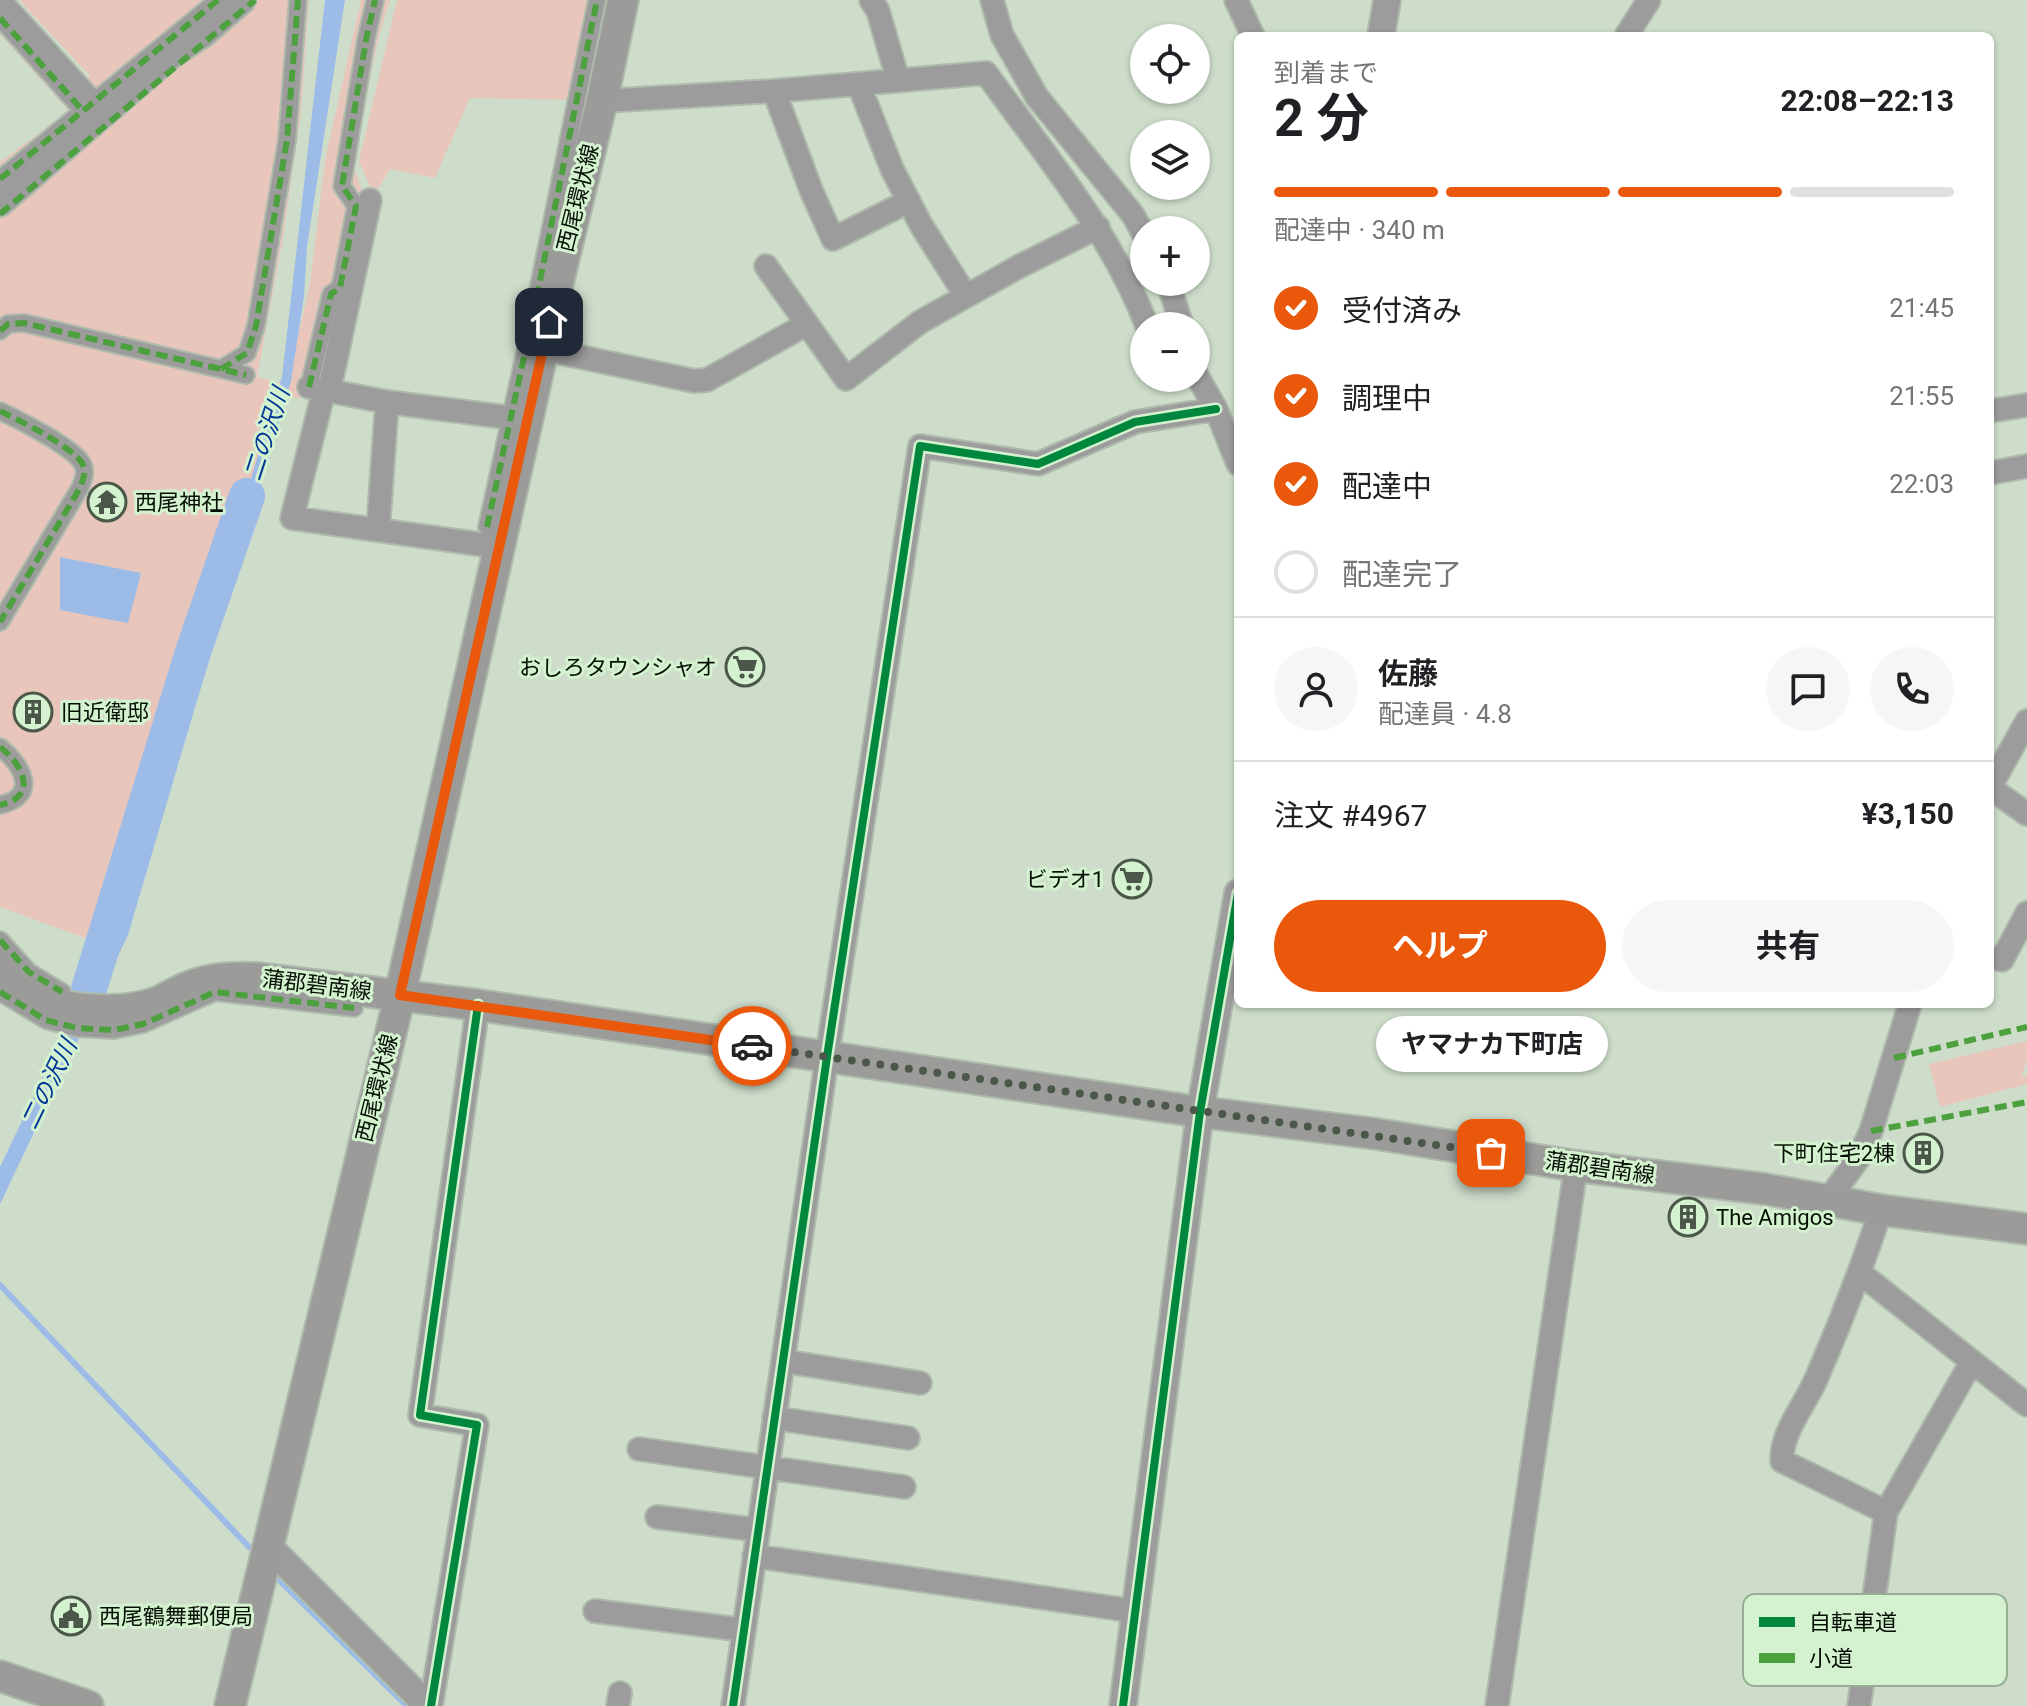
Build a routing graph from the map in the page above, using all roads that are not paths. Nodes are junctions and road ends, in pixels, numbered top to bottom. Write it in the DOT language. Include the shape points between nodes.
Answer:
graph roads {
  1 [pos="218,0"];
  2 [pos="242,0"];
  3 [pos="255,0"];
  4 [pos="298,0"];
  5 [pos="375,0"];
  6 [pos="597,0"];
  7 [pos="623,0"];
  8 [pos="871,0"];
  9 [pos="992,0"];
  10 [pos="1236,0"];
  11 [pos="1387,0"];
  12 [pos="1649,0"];
  13 [pos="0,1"];
  14 [pos="0,18"];
  15 [pos="1251,32"];
  16 [pos="1382,32"];
  17 [pos="1629,32"];
  18 [pos="898,80"];
  19 [pos="859,85"];
  20 [pos="774,91"];
  21 [pos="602,101"];
  22 [pos="94,110"];
  23 [pos="0,179"];
  24 [pos="370,200"];
  25 [pos="909,201"];
  26 [pos="0,203"];
  27 [pos="0,214"];
  28 [pos="1134,216"];
  29 [pos="1098,227"];
  30 [pos="766,266"];
  31 [pos="966,296"];
  32 [pos="1142,312"];
  33 [pos="807,324"];
  34 [pos="0,331"];
  35 [pos="543,349"];
  36 [pos="221,369"];
  37 [pos="246,375"];
  38 [pos="321,389"];
  39 [pos="1206,392"];
  40 [pos="387,402"];
  41 [pos="2027,405"];
  42 [pos="1216,409"];
  43 [pos="1994,410"];
  44 [pos="0,411"];
  45 [pos="520,419"];
  46 [pos="1234,454"];
  47 [pos="2027,466"];
  48 [pos="1994,472"];
  49 [pos="378,530"];
  50 [pos="494,537"];
  51 [pos="0,622"];
  52 [pos="2027,721"];
  53 [pos="0,747"];
  54 [pos="1994,780"];
  55 [pos="1994,790"];
  56 [pos="0,805"];
  57 [pos="2027,814"];
  58 [pos="2027,913"];
  59 [pos="1234,916"];
  60 [pos="0,940"];
  61 [pos="1994,958"];
  62 [pos="0,967"];
  63 [pos="0,992"];
  64 [pos="62,992"];
  65 [pos="400,995"];
  66 [pos="478,1005"];
  67 [pos="354,1008"];
  68 [pos="1909,1008"];
  69 [pos="827,1057"];
  70 [pos="1200,1112"];
  71 [pos="1576,1166"];
  72 [pos="1828,1200"];
  73 [pos="1881,1210"];
  74 [pos="2027,1228"];
  75 [pos="1860,1273"];
  76 [pos="783,1361"];
  77 [pos="1971,1363"];
  78 [pos="920,1383"];
  79 [pos="2027,1405"];
  80 [pos="774,1418"];
  81 [pos="908,1438"];
  82 [pos="639,1449"];
  83 [pos="767,1466"];
  84 [pos="904,1487"];
  85 [pos="1886,1512"];
  86 [pos="657,1517"];
  87 [pos="758,1530"];
  88 [pos="267,1545"];
  89 [pos="754,1556"];
  90 [pos="1875,1594"];
  91 [pos="595,1611"];
  92 [pos="1134,1611"];
  93 [pos="744,1630"];
  94 [pos="0,1676"];
  95 [pos="1862,1686"];
  96 [pos="88,1706"];
  97 [pos="230,1706"];
  98 [pos="430,1706"];
  99 [pos="733,1706"];
  100 [pos="1123,1706"];
  101 [pos="1497,1706"];
  102 [pos="1859,1706"];
  1 -- 22 [label="street"];
  2 -- 22 [label="street"];
  3 -- 27 [label="street"];
  4 -- 36 [label="street" via="287,140 256,326 247,353"];
  5 -- 38 [label="street" via="342,186 356,206 340,288 331,294"];
  6 -- 45 [label="street"];
  7 -- 21 [label="main road, 西尾環状線"];
  8 -- 18 [label="street"];
  9 -- 28 [label="street" via="1002,35 1037,97"];
  10 -- 15 [label="street"];
  11 -- 16 [label="street"];
  12 -- 17 [label="street"];
  13 -- 22 [label="street"];
  14 -- 22 [label="street"];
  18 -- 19 [label="street"];
  18 -- 29 [label="street" via="986,73"];
  19 -- 20 [label="street"];
  19 -- 25 [label="street"];
  20 -- 21 [label="street"];
  20 -- 25 [label="street" via="833,239"];
  21 -- 35 [label="main road, 西尾環状線"];
  22 -- 23 [label="street"];
  22 -- 26 [label="street"];
  24 -- 38 [label="street"];
  25 -- 31 [label="street"];
  29 -- 31 [label="street"];
  29 -- 32 [label="street"];
  30 -- 33 [label="street"];
  31 -- 33 [label="street" via="920,322 846,379"];
  33 -- 35 [label="street" via="707,380"];
  34 -- 36 [label="street" via="8,324 24,323"];
  35 -- 45 [label="main road, 西尾環状線"];
  36 -- 37 [label="street"];
  38 -- 40 [label="street"];
  38 -- 49 [label="street" via="292,518"];
  39 -- 42 [label="street"];
  40 -- 45 [label="street"];
  40 -- 49 [label="street"];
  41 -- 43 [label="street"];
  42 -- 46 [label="street"];
  42 -- 69 [label="street" via="1135,422 1038,464 920,446"];
  44 -- 51 [label="street" via="61,446 81,462 84,475"];
  45 -- 50 [label="main road, 西尾環状線"];
  47 -- 48 [label="street"];
  49 -- 50 [label="street"];
  50 -- 65 [label="main road, 西尾環状線"];
  52 -- 54 [label="street"];
  53 -- 56 [label="street" via="14,758 25,782 18,795"];
  55 -- 57 [label="street"];
  58 -- 61 [label="street" via="2002,960"];
  59 -- 70 [label="street"];
  60 -- 64 [label="street" via="29,972"];
  62 -- 65 [label="main road, 蒲郡碧南線" via="40,998 105,1010 156,1003 222,977"];
  63 -- 67 [label="street" via="46,1020 114,1030 143,1024 215,992"];
  65 -- 66 [label="main road, 蒲郡碧南線"];
  65 -- 88 [label="main road, 西尾環状線"];
  66 -- 69 [label="main road, 蒲郡碧南線"];
  66 -- 98 [label="street" via="420,1415 477,1425"];
  68 -- 72 [label="street" via="1871,1131"];
  69 -- 70 [label="main road, 蒲郡碧南線"];
  69 -- 76 [label="street"];
  70 -- 71 [label="main road, 蒲郡碧南線"];
  70 -- 92 [label="street"];
  71 -- 72 [label="main road, 蒲郡碧南線"];
  71 -- 101 [label="street"];
  72 -- 73 [label="main road, 蒲郡碧南線"];
  73 -- 74 [label="main road, 蒲郡碧南線"];
  73 -- 75 [label="street"];
  75 -- 77 [label="street"];
  75 -- 85 [label="street" via="1816,1381 1782,1446 1782,1461"];
  76 -- 78 [label="street"];
  76 -- 80 [label="street"];
  77 -- 79 [label="street"];
  77 -- 85 [label="street"];
  80 -- 81 [label="street"];
  80 -- 83 [label="street"];
  82 -- 83 [label="street"];
  83 -- 84 [label="street"];
  83 -- 87 [label="street"];
  85 -- 90 [label="street"];
  86 -- 87 [label="street"];
  87 -- 89 [label="street"];
  88 -- 97 [label="main road, 西尾環状線"];
  88 -- 98 [label="street"];
  89 -- 92 [label="street"];
  89 -- 93 [label="street"];
  91 -- 93 [label="street"];
  92 -- 100 [label="street"];
  93 -- 99 [label="street"];
  94 -- 96 [label="main road"];
  95 -- 102 [label="street"];
}
